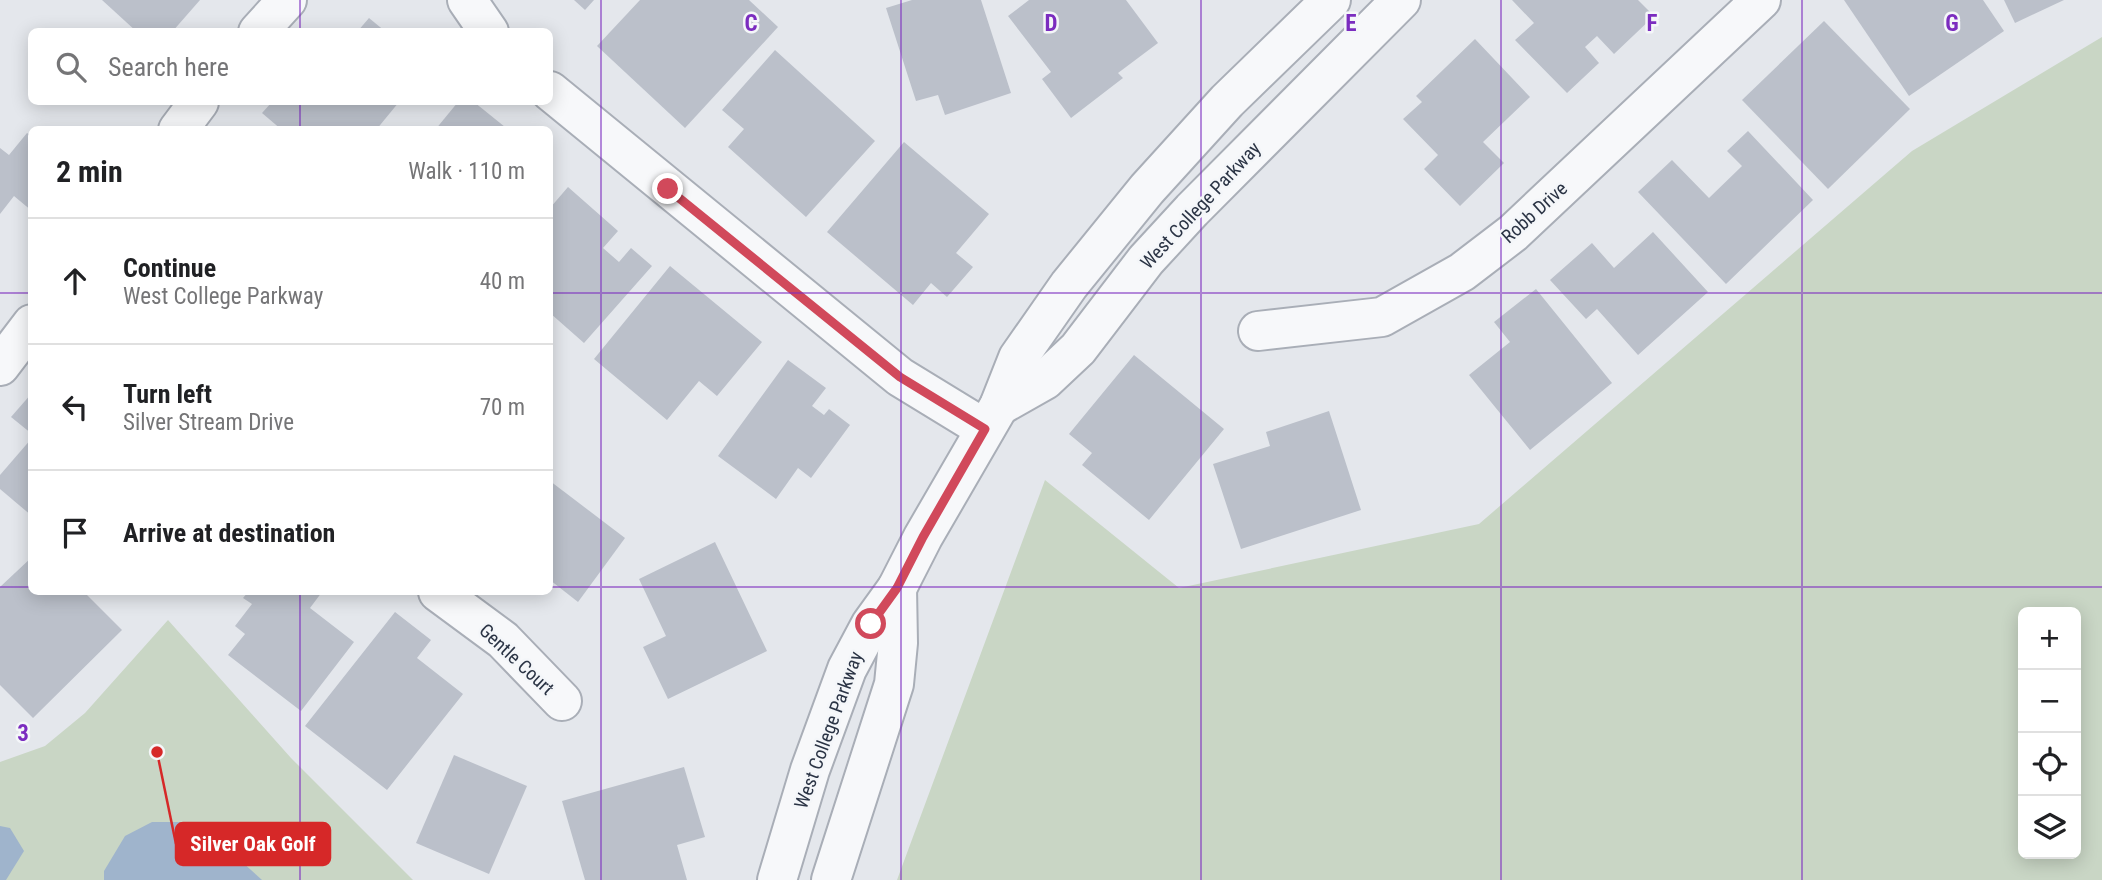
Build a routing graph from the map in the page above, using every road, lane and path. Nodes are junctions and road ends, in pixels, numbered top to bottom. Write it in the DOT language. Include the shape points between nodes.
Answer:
graph roads {
  1 [pos="287,0"];
  2 [pos="467,0"];
  3 [pos="1331,0"];
  4 [pos="1401,0"];
  5 [pos="1761,0"];
  6 [pos="262,28"];
  7 [pos="486,28"];
  8 [pos="553,93"];
  9 [pos="197,105"];
  10 [pos="181,126"];
  11 [pos="28,329"];
  12 [pos="1258,331"];
  13 [pos="0,366"];
  14 [pos="992,418"];
  15 [pos="897,588"];
  16 [pos="442,595"];
  17 [pos="562,701"];
  18 [pos="777,880"];
  19 [pos="831,880"];
  1 -- 6 [label="street"];
  2 -- 7 [label="street"];
  3 -- 14 [label="street, West College Parkway" via="1227,101 1069,285 1018,358"];
  4 -- 14 [label="street, West College Parkway" via="1192,210 1146,260 1078,349 1045,380"];
  5 -- 12 [label="street, Robb Drive" via="1513,233 1462,272 1382,317"];
  8 -- 14 [label="street" via="900,377"];
  9 -- 10 [label="street"];
  11 -- 13 [label="street"];
  14 -- 15 [label="street, West College Parkway"];
  15 -- 18 [label="street, West College Parkway" via="846,669"];
  15 -- 19 [label="street, West College Parkway" via="894,684"];
  16 -- 17 [label="street, Gentle Court" via="503,640"];
}
